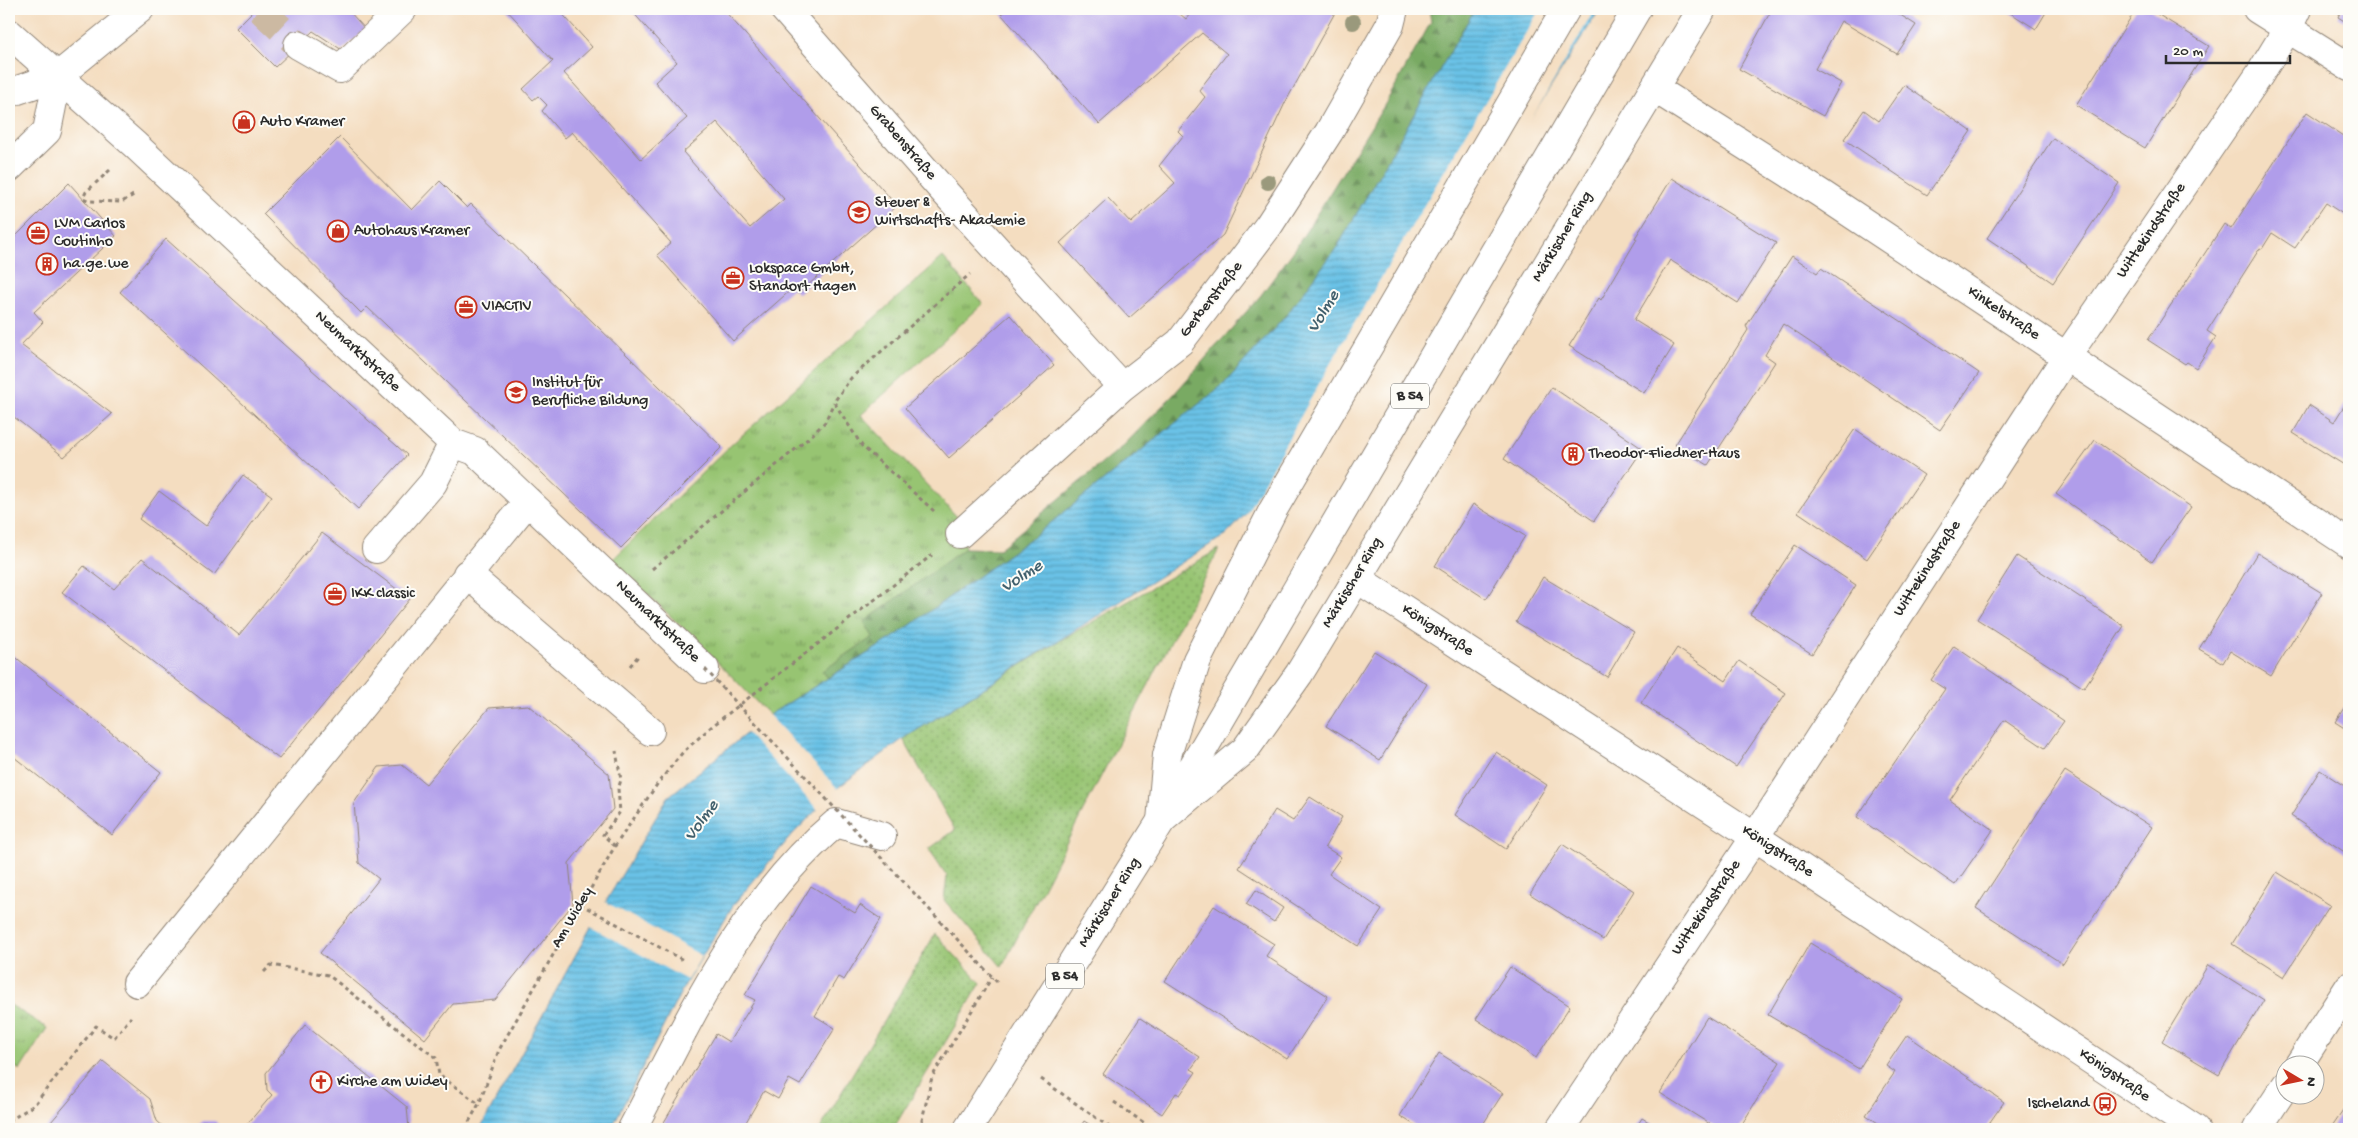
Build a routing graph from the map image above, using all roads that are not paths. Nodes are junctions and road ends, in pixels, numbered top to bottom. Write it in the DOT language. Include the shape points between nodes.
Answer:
graph roads {
  1 [pos="140,9"];
  2 [pos="403,9"];
  3 [pos="784,9"];
  4 [pos="1394,9"];
  5 [pos="1566,9"];
  6 [pos="1637,9"];
  7 [pos="1702,9"];
  8 [pos="2257,9"];
  9 [pos="2292,19"];
  10 [pos="9,33"];
  11 [pos="298,45"];
  12 [pos="2349,67"];
  13 [pos="58,76"];
  14 [pos="1654,88"];
  15 [pos="9,93"];
  16 [pos="9,168"];
  17 [pos="2066,356"];
  18 [pos="1122,388"];
  19 [pos="452,443"];
  20 [pos="528,501"];
  21 [pos="960,534"];
  22 [pos="2349,544"];
  23 [pos="376,549"];
  24 [pos="468,574"];
  25 [pos="1356,578"];
  26 [pos="705,669"];
  27 [pos="650,731"];
  28 [pos="1161,821"];
  29 [pos="882,836"];
  30 [pos="1755,837"];
  31 [pos="137,983"];
  32 [pos="2349,987"];
  33 [pos="2304,1056"];
  34 [pos="2276,1101"];
  35 [pos="632,1129"];
  36 [pos="968,1129"];
  37 [pos="1560,1129"];
  38 [pos="2195,1129"];
  39 [pos="2257,1129"];
  1 -- 13 [label="street"];
  2 -- 11 [label="street" via="340,69"];
  3 -- 18 [label="street, Grabenstraße"];
  4 -- 18 [label="street, Gerberstraße" via="1390,25 1329,132 1269,225 1180,342"];
  5 -- 28 [label="street" via="1273,510 1197,660 1167,755"];
  6 -- 28 [label="street, B 54"];
  7 -- 14 [label="street, Märkischer Ring"];
  8 -- 9 [label="street"];
  9 -- 12 [label="street"];
  9 -- 17 [label="street, Wittekindstraße" via="2260,74"];
  10 -- 13 [label="street, Neumarktstraße"];
  13 -- 15 [label="street"];
  13 -- 16 [label="street" via="47,130"];
  13 -- 19 [label="street, Neumarktstraße"];
  14 -- 17 [label="street, Kinkelstraße"];
  14 -- 25 [label="street, Märkischer Ring"];
  17 -- 22 [label="street, Kinkelstraße"];
  17 -- 30 [label="street, Wittekindstraße"];
  18 -- 21 [label="street, Gerberstraße"];
  19 -- 20 [label="street, Neumarktstraße" via="475,451"];
  19 -- 23 [label="street" via="433,483"];
  20 -- 24 [label="street"];
  20 -- 26 [label="street, Neumarktstraße"];
  24 -- 27 [label="street"];
  24 -- 31 [label="street"];
  25 -- 28 [label="street, Märkischer Ring" via="1299,674 1245,750"];
  25 -- 30 [label="street, Königstraße"];
  28 -- 36 [label="street, Märkischer Ring / B 54"];
  29 -- 35 [label="street" via="836,823 817,839 764,898 712,977"];
  30 -- 37 [label="street, Wittekindstraße"];
  30 -- 38 [label="street, Königstraße"];
  32 -- 33 [label="street"];
  34 -- 39 [label="street"];
}
